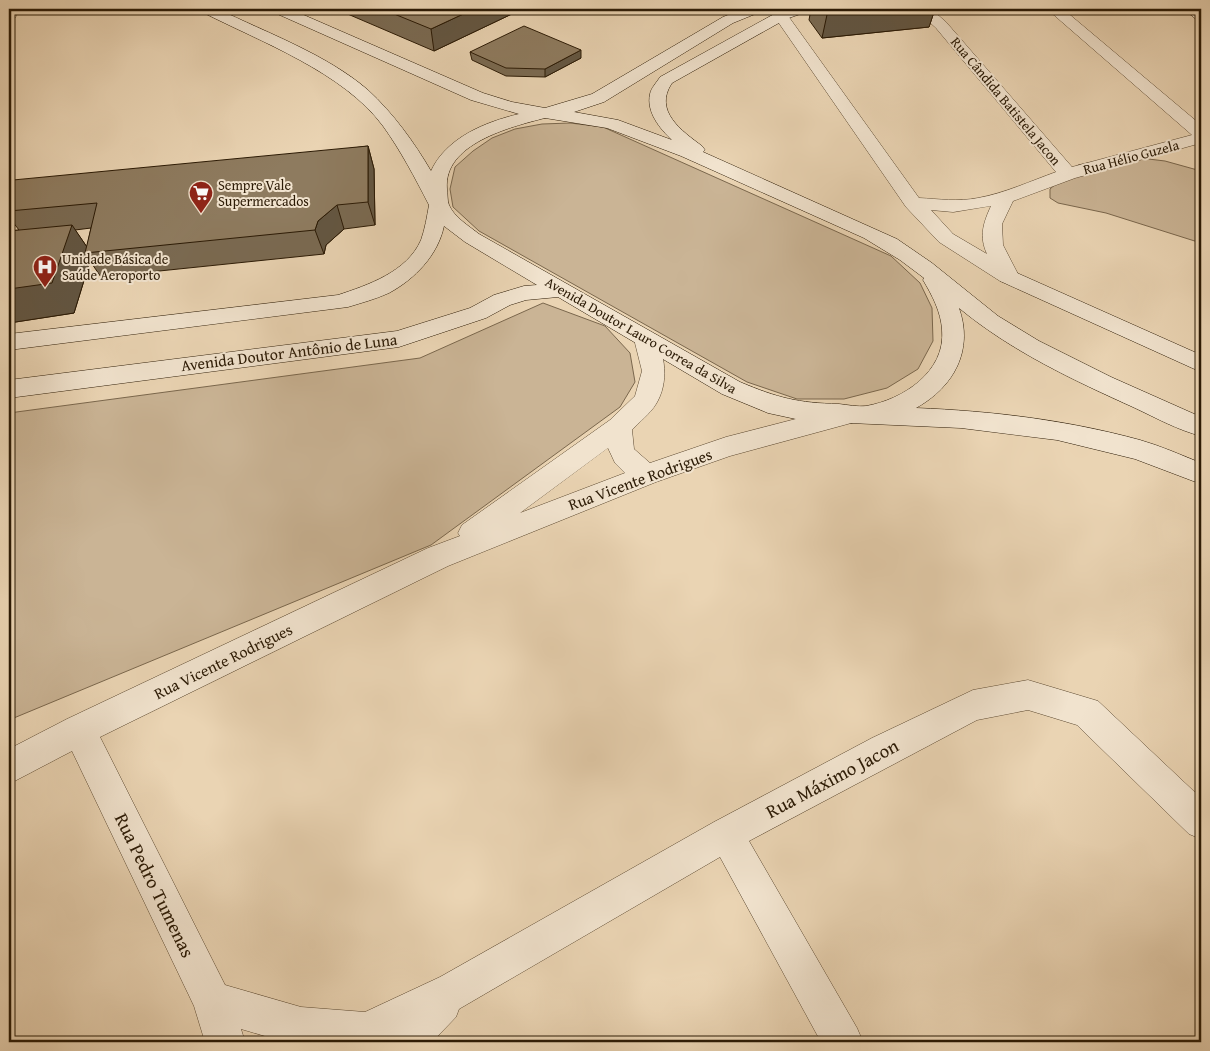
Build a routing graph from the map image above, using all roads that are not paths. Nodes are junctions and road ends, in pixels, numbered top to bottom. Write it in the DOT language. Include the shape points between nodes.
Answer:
graph roads {
  1 [pos="14,9"];
  2 [pos="207,9"];
  3 [pos="278,9"];
  4 [pos="755,9"];
  5 [pos="801,9"];
  6 [pos="922,9"];
  7 [pos="1054,9"];
  8 [pos="1191,9"];
  9 [pos="9,16"];
  10 [pos="781,16"];
  11 [pos="1201,16"];
  12 [pos="546,113"];
  13 [pos="1201,134"];
  14 [pos="1201,138"];
  15 [pos="715,164"];
  16 [pos="1068,174"];
  17 [pos="1005,197"];
  18 [pos="913,203"];
  19 [pos="439,205"];
  20 [pos="926,268"];
  21 [pos="1008,276"];
  22 [pos="563,290"];
  23 [pos="645,339"];
  24 [pos="9,342"];
  25 [pos="1201,364"];
  26 [pos="9,388"];
  27 [pos="846,415"];
  28 [pos="619,427"];
  29 [pos="1201,427"];
  30 [pos="1201,474"];
  31 [pos="647,475"];
  32 [pos="438,557"];
  33 [pos="79,730"];
  34 [pos="9,767"];
  35 [pos="1201,822"];
  36 [pos="726,834"];
  37 [pos="454,991"];
  38 [pos="212,1001"];
  39 [pos="225,1042"];
  40 [pos="405,1042"];
  41 [pos="843,1042"];
  1 -- 9 [label="street"];
  2 -- 19 [label="street, Avenida Doutor Lauro Correa da Silva" via="327,68 362,94 389,122"];
  3 -- 12 [label="street" via="474,94 509,107"];
  4 -- 12 [label="street" via="728,20 598,98"];
  5 -- 10 [label="street"];
  6 -- 16 [label="street, Rua Cândida Batistela Jacon" via="941,25"];
  7 -- 13 [label="street"];
  8 -- 11 [label="street"];
  10 -- 15 [label="street" via="666,80 658,93 660,113 674,132"];
  10 -- 18 [label="street"];
  12 -- 15 [label="street" via="572,115 623,127"];
  12 -- 19 [label="street" via="485,131 461,145 444,162 437,178"];
  14 -- 16 [label="street, Rua Hélio Guzela"];
  15 -- 20 [label="street" via="875,235"];
  16 -- 17 [label="street, Rua Hélio Guzela"];
  17 -- 18 [label="street, Rua Hélio Guzela" via="953,206"];
  17 -- 21 [label="street" via="992,224 993,245"];
  18 -- 21 [label="street" via="946,238"];
  19 -- 22 [label="street, Avenida Doutor Lauro Correa da Silva" via="454,225 472,238"];
  19 -- 24 [label="street" via="431,240 414,265 381,288 340,302"];
  20 -- 27 [label="street" via="950,312 954,338 945,369 921,394 888,410"];
  20 -- 29 [label="street" via="972,308 1030,346"];
  21 -- 25 [label="street"];
  22 -- 23 [label="street, Avenida Doutor Lauro Correa da Silva"];
  22 -- 26 [label="street, Avenida Doutor Antônio de Luna" via="524,293 478,313 399,339"];
  23 -- 27 [label="street, Avenida Doutor Lauro Correa da Silva" via="731,388 768,404 806,412"];
  23 -- 28 [label="street, Rua Vicente Rodrigues" via="654,371 646,400"];
  27 -- 30 [label="street, Avenida Doutor Lauro Correa da Silva" via="961,419 1056,430 1140,450"];
  27 -- 31 [label="street, Rua Vicente Rodrigues" via="726,447"];
  28 -- 31 [label="street" via="619,444 627,462"];
  28 -- 32 [label="street, Rua Vicente Rodrigues"];
  31 -- 32 [label="street, Rua Vicente Rodrigues"];
  32 -- 33 [label="street, Rua Vicente Rodrigues"];
  33 -- 34 [label="street, Rua Vicente Rodrigues"];
  33 -- 38 [label="street, Rua Pedro Tumenas"];
  35 -- 36 [label="street, Rua Máximo Jacon" via="1087,712 1028,695 973,705"];
  36 -- 37 [label="street, Rua Máximo Jacon"];
  36 -- 41 [label="street"];
  37 -- 38 [label="street" via="366,1032 300,1027"];
  37 -- 40 [label="street"];
  38 -- 39 [label="street, Rua Pedro Tumenas"];
}
